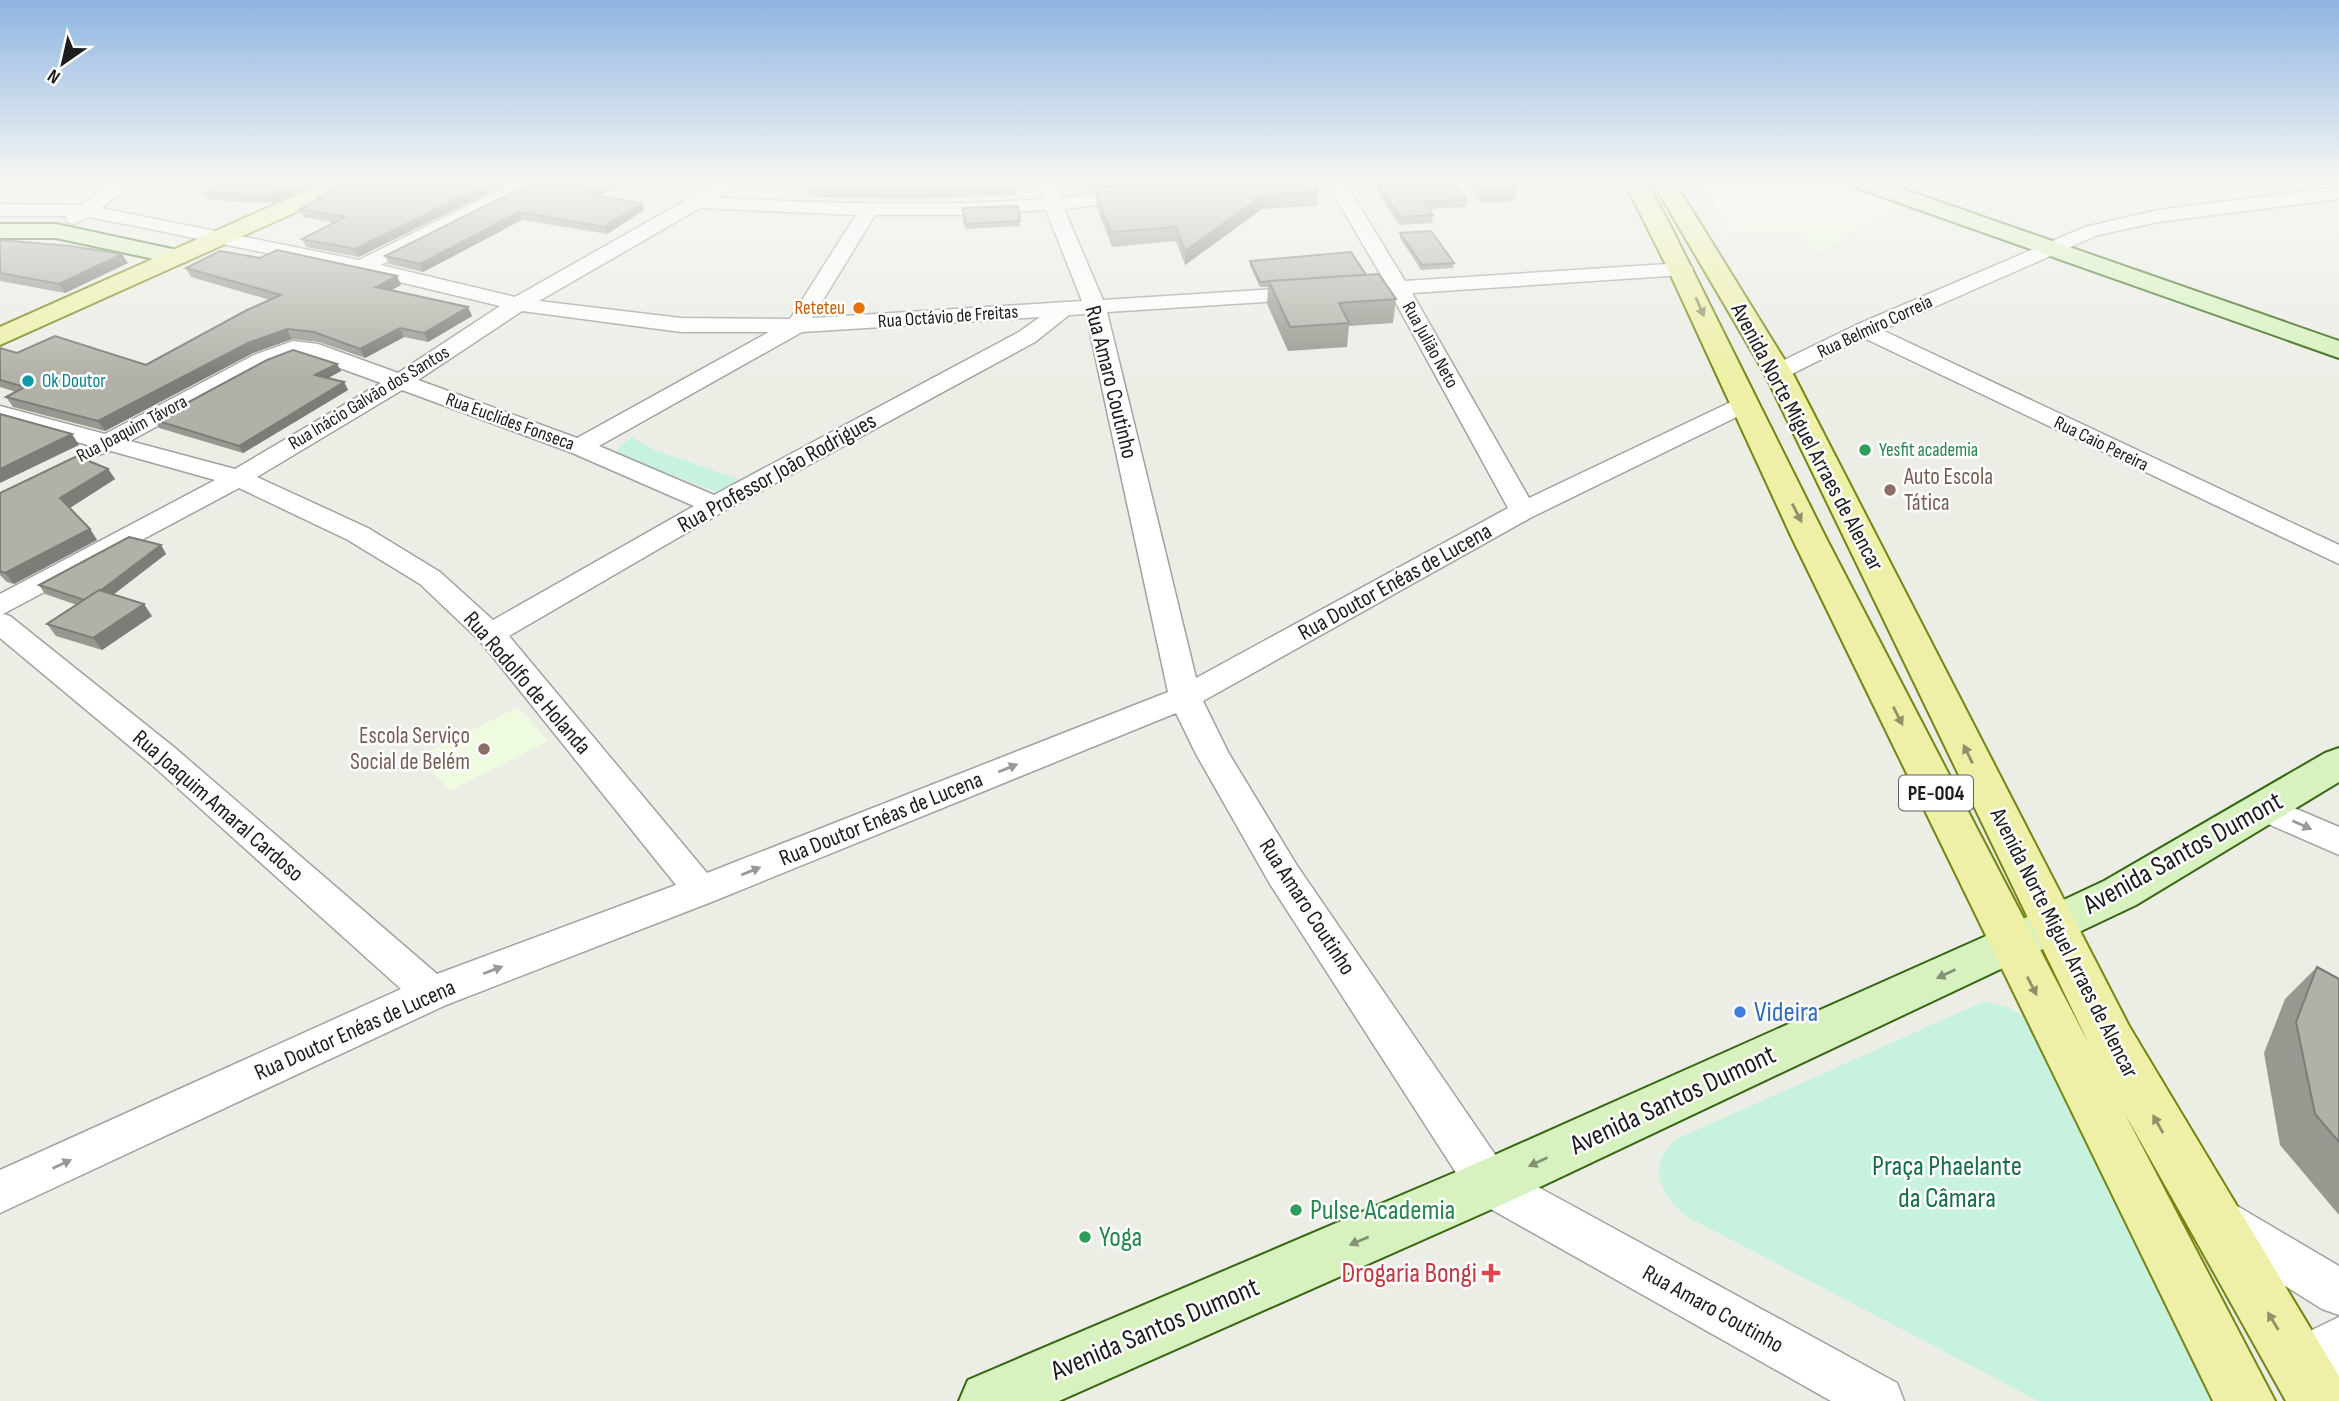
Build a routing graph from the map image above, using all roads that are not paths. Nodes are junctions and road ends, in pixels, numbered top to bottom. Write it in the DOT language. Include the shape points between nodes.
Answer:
graph roads {
  1 [pos="144,246"];
  2 [pos="199,246"];
  3 [pos="268,246"];
  4 [pos="403,246"];
  5 [pos="618,246"];
  6 [pos="846,246"];
  7 [pos="1072,246"];
  8 [pos="1374,246"];
  9 [pos="1671,246"];
  10 [pos="1702,246"];
  11 [pos="2044,246"];
  12 [pos="2053,246"];
  13 [pos="2049,248"];
  14 [pos="177,257"];
  15 [pos="362,267"];
  16 [pos="1683,269"];
  17 [pos="1398,286"];
  18 [pos="519,304"];
  19 [pos="1095,306"];
  20 [pos="1062,310"];
  21 [pos="797,326"];
  22 [pos="1864,330"];
  23 [pos="0,337"];
  24 [pos="2339,351"];
  25 [pos="262,360"];
  26 [pos="1777,372"];
  27 [pos="401,381"];
  28 [pos="1743,405"];
  29 [pos="0,413"];
  30 [pos="108,443"];
  31 [pos="579,447"];
  32 [pos="72,460"];
  33 [pos="238,478"];
  34 [pos="715,505"];
  35 [pos="1523,511"];
  36 [pos="2339,556"];
  37 [pos="0,606"];
  38 [pos="0,623"];
  39 [pos="491,634"];
  40 [pos="1185,696"];
  41 [pos="2339,763"];
  42 [pos="2264,808"];
  43 [pos="2339,842"];
  44 [pos="701,891"];
  45 [pos="2032,935"];
  46 [pos="432,993"];
  47 [pos="1489,1184"];
  48 [pos="0,1192"];
  49 [pos="2208,1212"];
  50 [pos="2339,1292"];
  51 [pos="2339,1341"];
  52 [pos="2314,1391"];
  53 [pos="989,1401"];
  54 [pos="1879,1401"];
  55 [pos="2245,1401"];
  1 -- 14 [label="street"];
  2 -- 14 [label="main road"];
  3 -- 15 [label="street, Rua Octávio de Freitas"];
  4 -- 15 [label="street"];
  5 -- 18 [label="street, Rua Inácio Galvão dos Santos"];
  6 -- 21 [label="street"];
  7 -- 19 [label="street, Rua Amaro Coutinho"];
  8 -- 17 [label="street, Rua Julião Neto"];
  9 -- 16 [label="main road, Avenida Norte Miguel Arraes de Alencar / PE-004"];
  10 -- 26 [label="main road, Avenida Norte Miguel Arraes de Alencar / PE-004"];
  11 -- 13 [label="street"];
  12 -- 13 [label="street, Rua Belmiro Correia"];
  13 -- 22 [label="street, Rua Belmiro Correia"];
  13 -- 24 [label="street"];
  14 -- 23 [label="main road"];
  15 -- 18 [label="street, Rua Octávio de Freitas"];
  16 -- 17 [label="street, Rua Octávio de Freitas"];
  16 -- 28 [label="main road, Avenida Norte Miguel Arraes de Alencar / PE-004, one-way"];
  17 -- 19 [label="street, Rua Octávio de Freitas"];
  17 -- 35 [label="street, Rua Julião Neto"];
  18 -- 21 [label="street, Rua Octávio de Freitas" via="681,325"];
  18 -- 27 [label="street, Rua Inácio Galvão dos Santos"];
  19 -- 20 [label="street, Rua Octávio de Freitas"];
  19 -- 40 [label="street, Rua Amaro Coutinho"];
  20 -- 21 [label="street, Rua Octávio de Freitas"];
  20 -- 34 [label="street, Rua Professor João Rodrigues" via="1027,337"];
  21 -- 31 [label="street"];
  22 -- 26 [label="street, Rua Belmiro Correia"];
  22 -- 36 [label="street, Rua Caio Pereira"];
  25 -- 27 [label="street, Rua Euclides Fonseca" via="301,348"];
  25 -- 30 [label="street, Rua Joaquim Távora"];
  45 -- 26 [label="main road, Avenida Norte Miguel Arraes de Alencar / PE-004, one-way"];
  27 -- 31 [label="street, Rua Euclides Fonseca"];
  27 -- 33 [label="street, Rua Inácio Galvão dos Santos"];
  28 -- 35 [label="street, Rua Doutor Enéas de Lucena"];
  28 -- 45 [label="main road, Avenida Norte Miguel Arraes de Alencar / PE-004, one-way"];
  29 -- 30 [label="street, Rua Rodolfo de Holanda"];
  30 -- 32 [label="street, Rua Joaquim Távora"];
  30 -- 33 [label="street, Rua Rodolfo de Holanda"];
  31 -- 34 [label="street, Rua Euclides Fonseca"];
  33 -- 37 [label="street, Rua Inácio Galvão dos Santos"];
  33 -- 39 [label="street, Rua Rodolfo de Holanda" via="358,534 430,578"];
  34 -- 39 [label="street, Rua Professor João Rodrigues"];
  35 -- 40 [label="street, Rua Doutor Enéas de Lucena"];
  38 -- 46 [label="street, Rua Joaquim Amaral Cardoso" via="163,756"];
  39 -- 44 [label="street, Rua Rodolfo de Holanda"];
  44 -- 40 [label="street, Rua Doutor Enéas de Lucena, one-way"];
  40 -- 47 [label="street, Rua Amaro Coutinho" via="1212,754 1283,874"];
  41 -- 42 [label="street, Avenida Santos Dumont"];
  42 -- 43 [label="street, one-way"];
  42 -- 45 [label="street, Avenida Santos Dumont" via="2119,893"];
  46 -- 44 [label="street, Rua Doutor Enéas de Lucena, one-way"];
  45 -- 47 [label="street, Avenida Santos Dumont, one-way"];
  49 -- 45 [label="main road, Avenida Norte Miguel Arraes de Alencar / PE-004, one-way" via="2112,1041"];
  45 -- 55 [label="main road, Avenida Norte Miguel Arraes de Alencar / PE-004, one-way"];
  48 -- 46 [label="street, Rua Doutor Enéas de Lucena, one-way"];
  47 -- 53 [label="street, Avenida Santos Dumont, one-way"];
  47 -- 54 [label="street, Rua Amaro Coutinho"];
  49 -- 50 [label="street"];
  52 -- 49 [label="main road, Avenida Norte Miguel Arraes de Alencar / PE-004, one-way"];
  51 -- 52 [label="street" via="2329,1347"];
}
